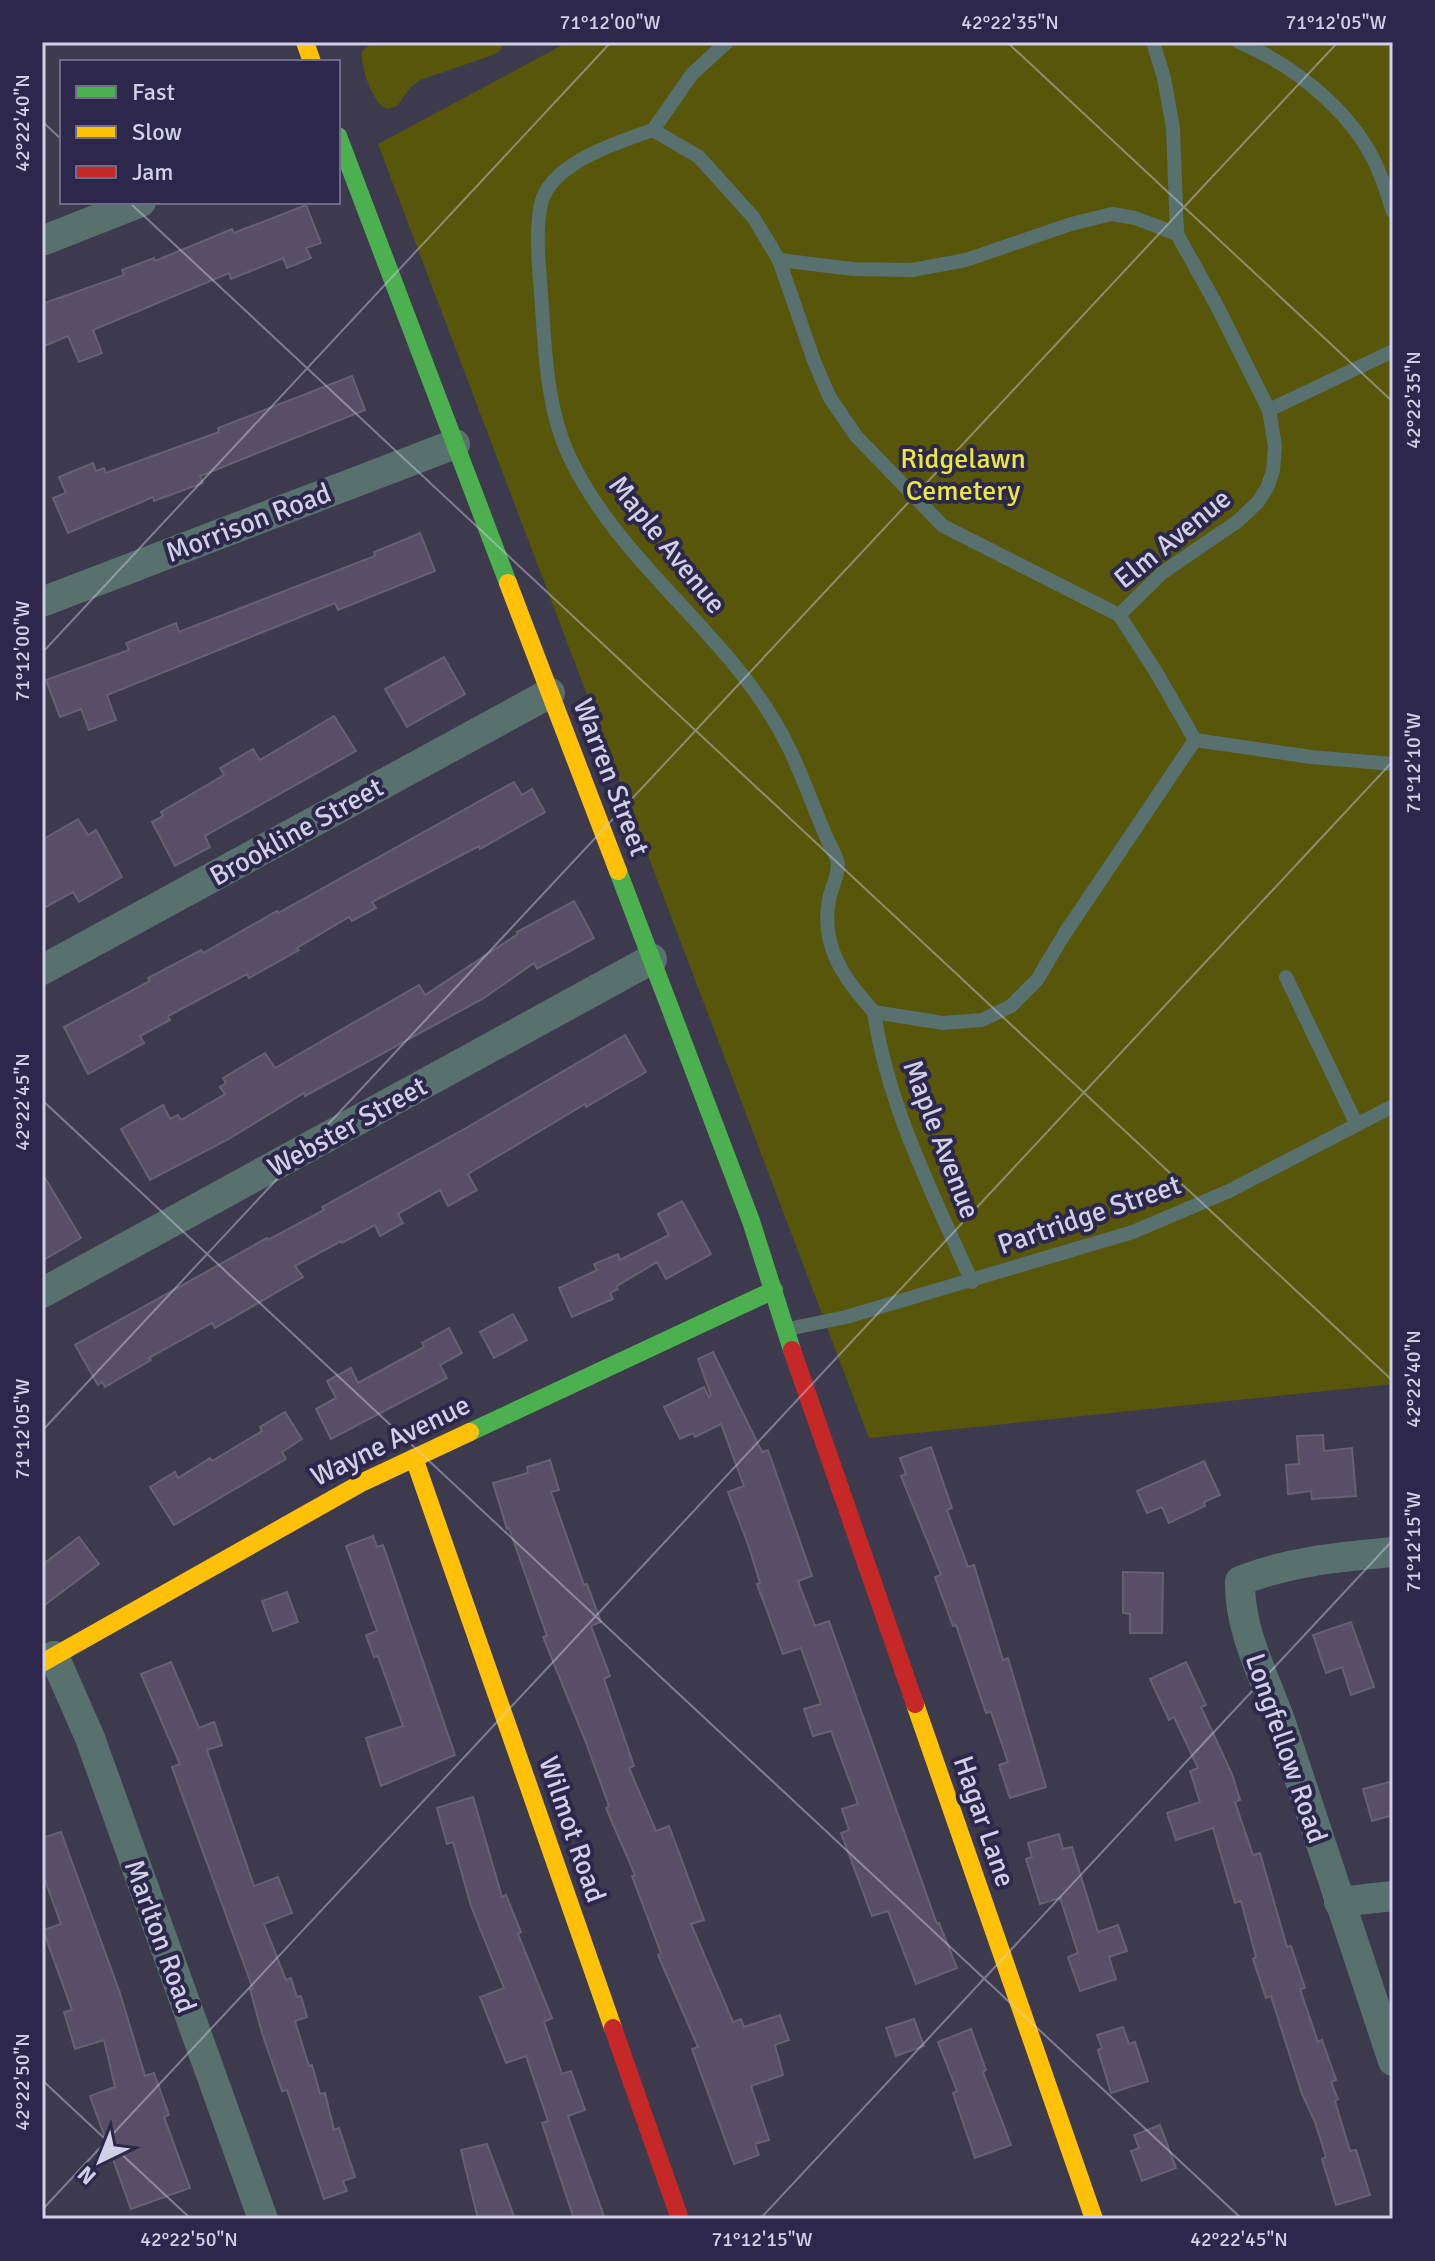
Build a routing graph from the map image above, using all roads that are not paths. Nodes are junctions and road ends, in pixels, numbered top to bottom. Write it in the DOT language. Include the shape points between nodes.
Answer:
graph roads {
  1 [pos="727,42"];
  2 [pos="1153,42"];
  3 [pos="1239,42"];
  4 [pos="653,130"];
  5 [pos="340,141"];
  6 [pos="136,204"];
  7 [pos="1393,212"];
  8 [pos="1177,234"];
  9 [pos="42,241"];
  10 [pos="779,260"];
  11 [pos="1393,351"];
  12 [pos="1269,410"];
  13 [pos="455,444"];
  14 [pos="42,602"];
  15 [pos="1119,615"];
  16 [pos="550,693"];
  17 [pos="1195,740"];
  18 [pos="1393,764"];
  19 [pos="652,959"];
  20 [pos="42,970"];
  21 [pos="1286,977"];
  22 [pos="874,1012"];
  23 [pos="1393,1106"];
  24 [pos="1356,1123"];
  25 [pos="972,1282"];
  26 [pos="774,1290"];
  27 [pos="42,1293"];
  28 [pos="786,1330"];
  29 [pos="823,1442"];
  30 [pos="414,1458"];
  31 [pos="1393,1552"];
  32 [pos="48,1660"];
  33 [pos="1393,1896"];
  34 [pos="1339,1902"];
  35 [pos="1393,2061"];
  36 [pos="263,2219"];
  37 [pos="680,2219"];
  38 [pos="1094,2219"];
  1 -- 4 [label="lane" via="692,74"];
  2 -- 8 [label="lane" via="1173,128"];
  3 -- 7 [label="lane" via="1306,83 1339,112 1367,148"];
  4 -- 10 [label="lane" via="699,157 725,183"];
  4 -- 22 [label="lane, Maple Avenue" via="576,161 551,183 541,201 538,252 554,412 568,454 595,501 751,684 790,749 839,864 828,901 834,958"];
  5 -- 13 [label="street, Warren Street"];
  6 -- 9 [label="street"];
  8 -- 10 [label="lane" via="1112,214 966,260 912,270"];
  8 -- 12 [label="lane, Elm Avenue"];
  10 -- 15 [label="lane" via="830,398 898,481 943,526"];
  11 -- 12 [label="lane"];
  12 -- 15 [label="lane, Elm Avenue" via="1273,471 1258,502 1162,573"];
  13 -- 14 [label="street, Morrison Road"];
  13 -- 16 [label="street, Warren Street"];
  15 -- 17 [label="lane"];
  16 -- 19 [label="street, Warren Street"];
  16 -- 20 [label="street, Brookline Street"];
  17 -- 18 [label="lane"];
  17 -- 22 [label="lane, Maple Avenue" via="1037,980 1011,1006 982,1020 943,1023"];
  19 -- 26 [label="street, Warren Street"];
  19 -- 27 [label="street, Webster Street"];
  21 -- 24 [label="lane"];
  22 -- 25 [label="lane, Maple Avenue" via="895,1100"];
  23 -- 24 [label="lane, Partridge Street"];
  24 -- 25 [label="lane, Partridge Street" via="1229,1191 1133,1232"];
  25 -- 28 [label="lane, Partridge Street"];
  26 -- 28 [label="street, Warren Street"];
  26 -- 30 [label="street, Wayne Avenue"];
  28 -- 29 [label="street, Warren Street"];
  29 -- 38 [label="street, Hagar Lane"];
  30 -- 32 [label="street, Wayne Avenue" via="284,1524"];
  30 -- 37 [label="street, Wilmot Road"];
  31 -- 34 [label="street, Longfellow Road" via="1309,1560 1240,1581 1246,1628"];
  32 -- 36 [label="street, Marlton Road" via="90,1738"];
  33 -- 34 [label="street"];
  34 -- 35 [label="street, Longfellow Road"];
}
